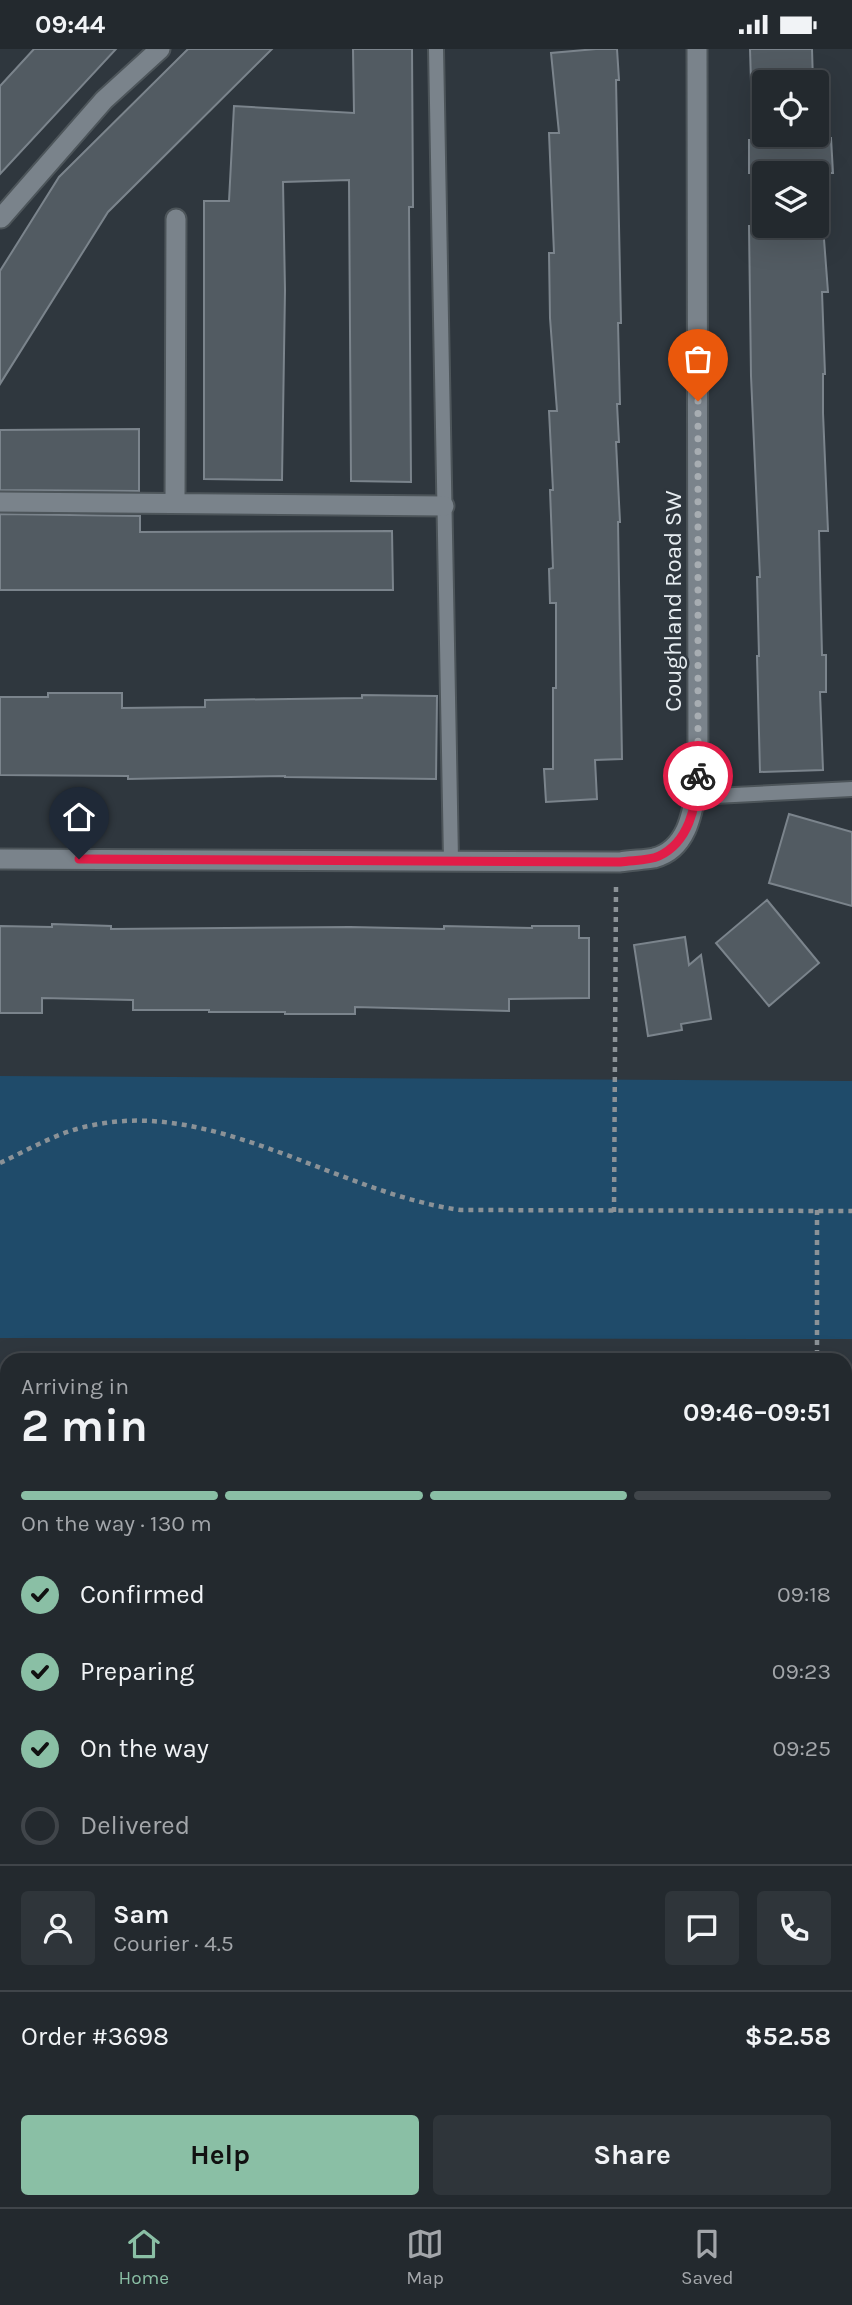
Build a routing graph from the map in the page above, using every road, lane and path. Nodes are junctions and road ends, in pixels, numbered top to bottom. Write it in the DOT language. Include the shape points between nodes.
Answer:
graph roads {
  1 [pos="160,49"];
  2 [pos="436,49"];
  3 [pos="697,49"];
  4 [pos="0,219"];
  5 [pos="176,219"];
  6 [pos="0,502"];
  7 [pos="175,503"];
  8 [pos="444,506"];
  9 [pos="852,789"];
  10 [pos="695,797"];
  11 [pos="0,859"];
  12 [pos="451,860"];
  13 [pos="616,860"];
  14 [pos="0,1163"];
  15 [pos="817,1210"];
  16 [pos="852,1211"];
  17 [pos="614,1212"];
  18 [pos="817,1353"];
  1 -- 4 [label="street" via="104,100"];
  2 -- 8 [label="lane"];
  3 -- 10 [label="street, Coughland Road SW"];
  5 -- 7 [label="street"];
  6 -- 7 [label="street"];
  7 -- 8 [label="street"];
  8 -- 12 [label="lane"];
  9 -- 10 [label="lane"];
  10 -- 13 [label="street, Coughland Road SW" via="692,817 678,843 657,857"];
  11 -- 12 [label="street, Coughland Road SW"];
  12 -- 13 [label="street, Coughland Road SW"];
  13 -- 17 [label="path"];
  14 -- 17 [label="path" via="88,1126 160,1122 214,1131 433,1207"];
  15 -- 16 [label="path"];
  15 -- 17 [label="path"];
  15 -- 18 [label="path"];
}
